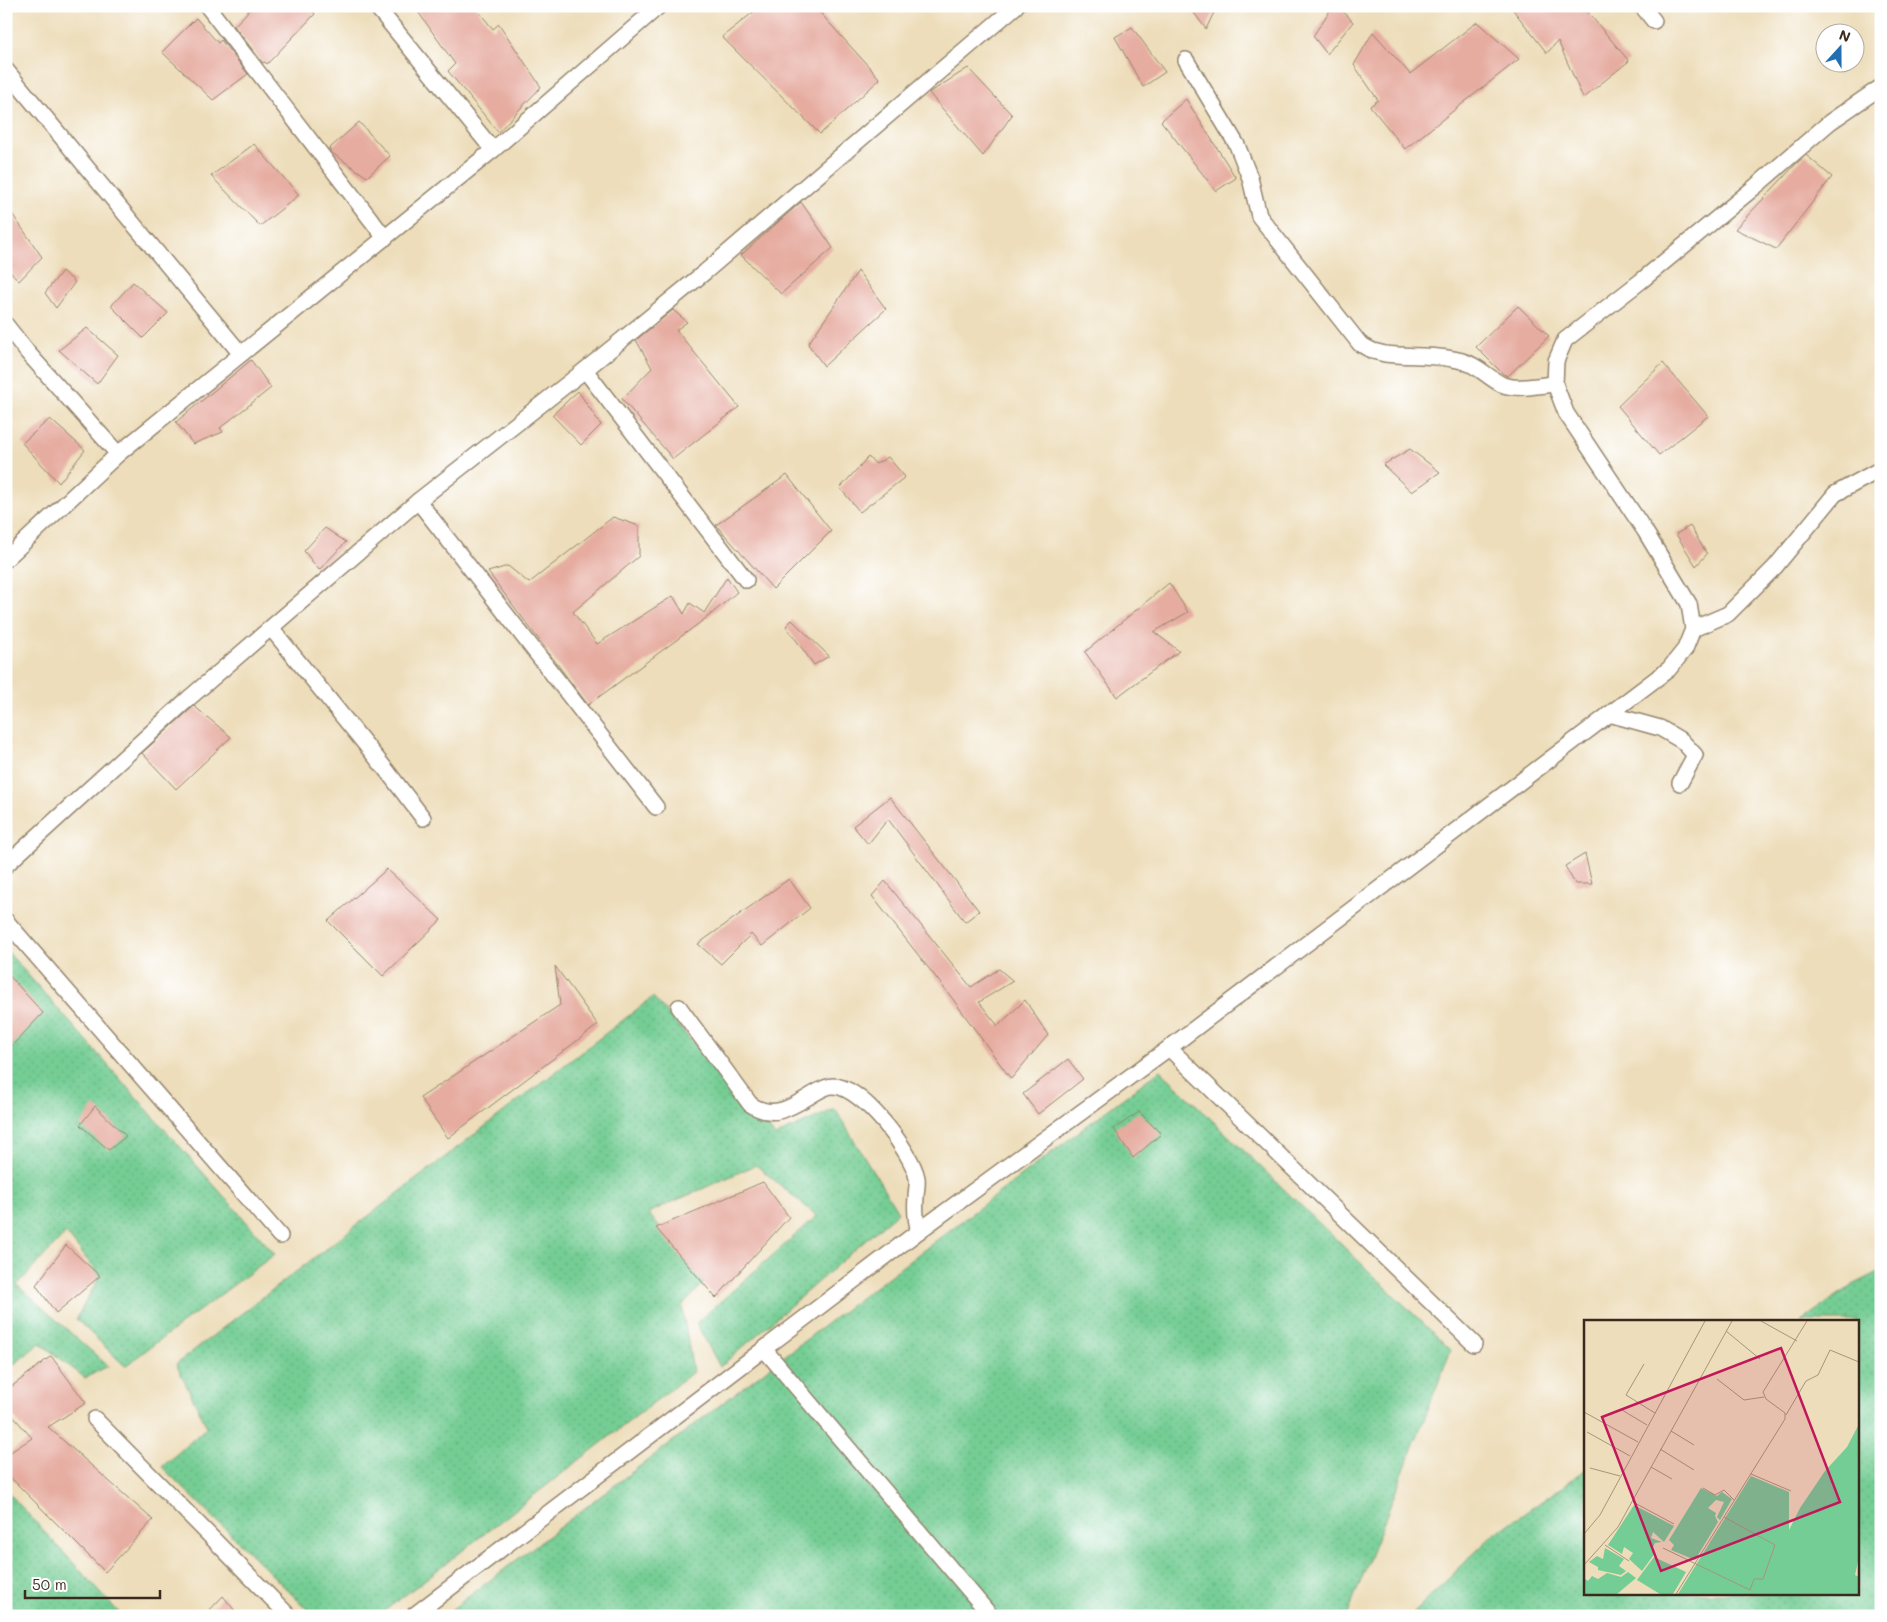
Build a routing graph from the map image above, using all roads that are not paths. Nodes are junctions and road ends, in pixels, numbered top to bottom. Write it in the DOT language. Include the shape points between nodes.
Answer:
graph roads {
  1 [pos="376,6"];
  2 [pos="659,6"];
  3 [pos="1016,6"];
  4 [pos="1642,6"];
  5 [pos="208,7"];
  6 [pos="1654,21"];
  7 [pos="1186,60"];
  8 [pos="6,70"];
  9 [pos="1881,87"];
  10 [pos="493,150"];
  11 [pos="385,238"];
  12 [pos="6,325"];
  13 [pos="241,354"];
  14 [pos="585,370"];
  15 [pos="1555,384"];
  16 [pos="118,454"];
  17 [pos="1881,469"];
  18 [pos="418,501"];
  19 [pos="6,559"];
  20 [pos="746,580"];
  21 [pos="271,628"];
  22 [pos="1693,629"];
  23 [pos="1609,714"];
  24 [pos="1680,783"];
  25 [pos="656,807"];
  26 [pos="423,818"];
  27 [pos="6,865"];
  28 [pos="6,921"];
  29 [pos="679,1007"];
  30 [pos="1168,1048"];
  31 [pos="918,1231"];
  32 [pos="280,1236"];
  33 [pos="1474,1344"];
  34 [pos="764,1349"];
  35 [pos="95,1419"];
  36 [pos="289,1616"];
  37 [pos="413,1616"];
  38 [pos="992,1616"];
  1 -- 10 [label="street"];
  2 -- 10 [label="street"];
  3 -- 14 [label="street" via="705,272"];
  4 -- 6 [label="street"];
  5 -- 11 [label="street"];
  7 -- 15 [label="street" via="1237,145 1250,178 1259,216 1360,344 1385,354 1461,360 1500,383 1516,388"];
  8 -- 13 [label="street"];
  9 -- 15 [label="street" via="1830,122 1565,340 1556,361"];
  10 -- 11 [label="street"];
  11 -- 13 [label="street"];
  12 -- 16 [label="street"];
  13 -- 16 [label="street"];
  14 -- 18 [label="street"];
  14 -- 20 [label="street"];
  15 -- 22 [label="street" via="1566,413 1645,531 1689,604"];
  16 -- 19 [label="street"];
  17 -- 22 [label="street" via="1836,494 1775,567 1728,614"];
  18 -- 21 [label="street"];
  18 -- 25 [label="street"];
  21 -- 26 [label="street"];
  21 -- 27 [label="street"];
  22 -- 23 [label="street" via="1685,649 1669,668"];
  23 -- 24 [label="street" via="1660,728 1682,741 1695,755"];
  23 -- 30 [label="street"];
  28 -- 32 [label="street"];
  29 -- 31 [label="street" via="750,1104 759,1110 789,1109 832,1085 844,1088 863,1100 887,1125 909,1157 917,1179 915,1219"];
  30 -- 31 [label="street"];
  30 -- 33 [label="street"];
  31 -- 34 [label="street"];
  34 -- 37 [label="street"];
  34 -- 38 [label="street"];
  35 -- 36 [label="street"];
}
